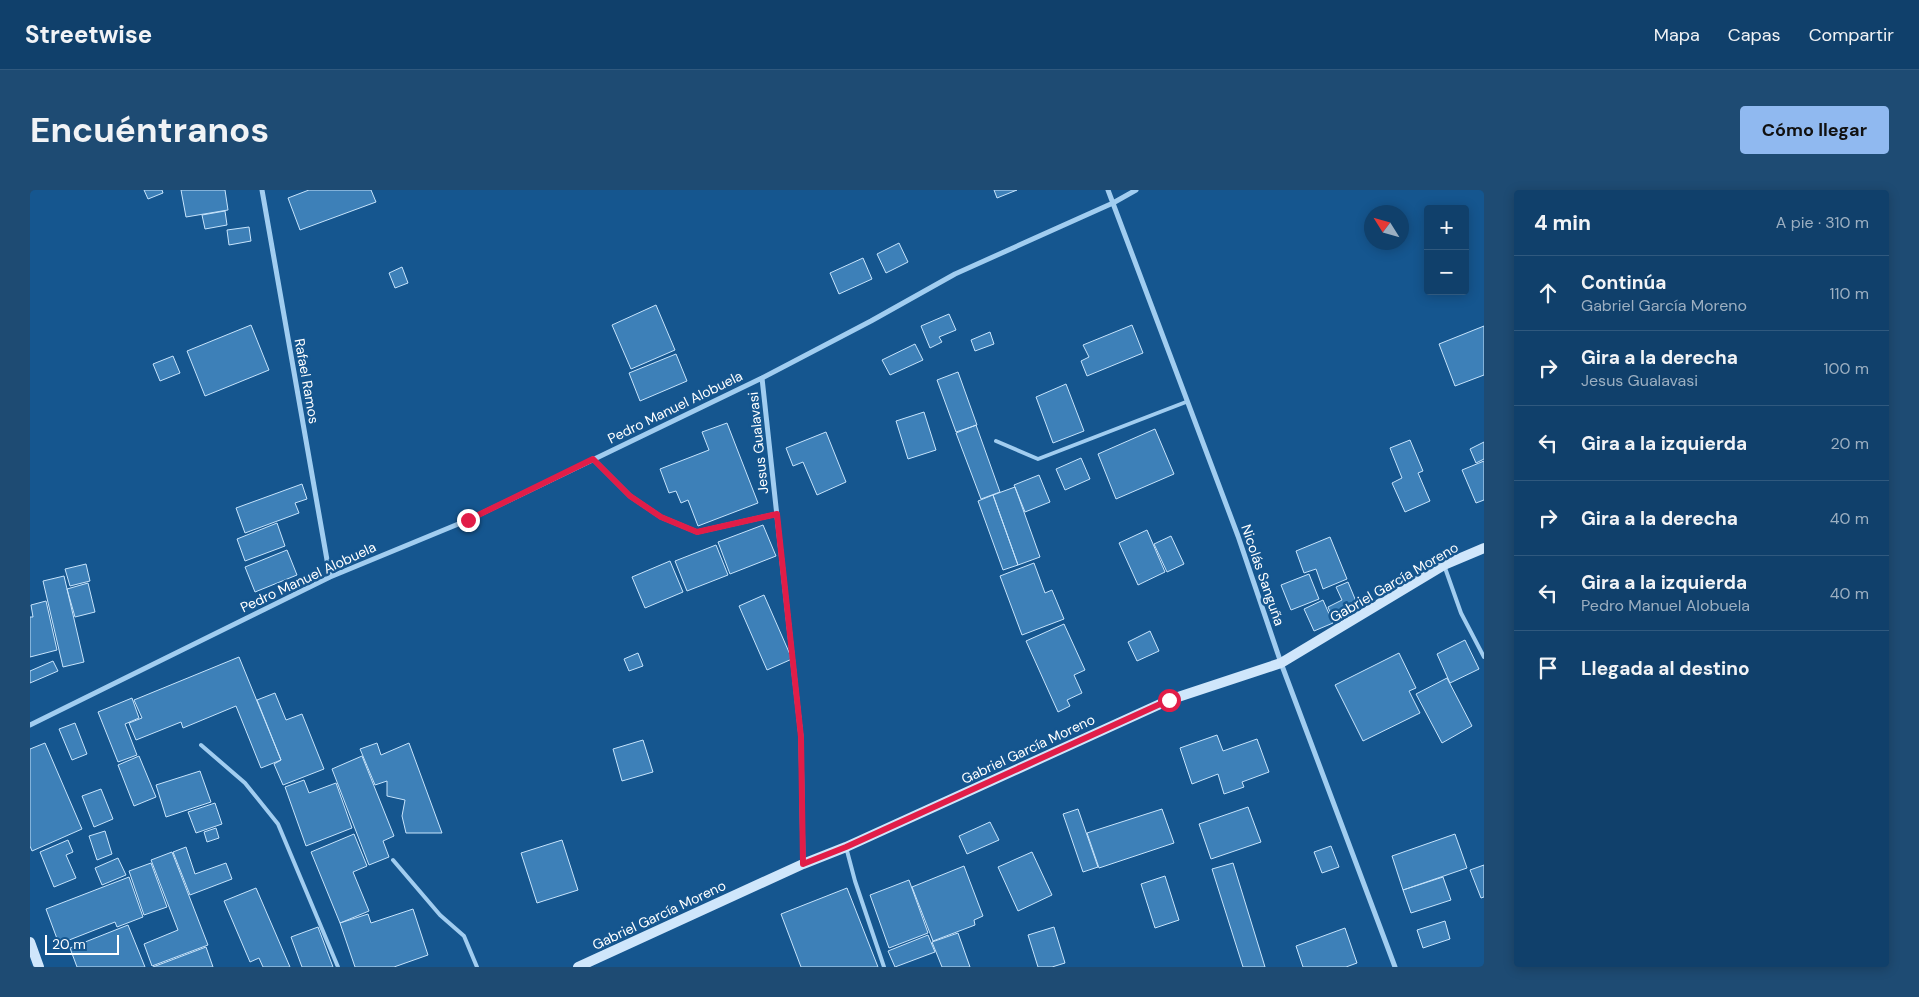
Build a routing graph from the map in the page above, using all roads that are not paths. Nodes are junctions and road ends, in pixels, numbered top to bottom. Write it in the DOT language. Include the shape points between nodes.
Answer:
graph roads {
  1 [pos="262,190"];
  2 [pos="1108,190"];
  3 [pos="1136,190"];
  4 [pos="1114,203"];
  5 [pos="762,378"];
  6 [pos="1186,402"];
  7 [pos="996,440"];
  8 [pos="593,459"];
  9 [pos="777,514"];
  10 [pos="1484,548"];
  11 [pos="1444,566"];
  12 [pos="330,577"];
  13 [pos="1484,657"];
  14 [pos="1281,663"];
  15 [pos="30,725"];
  16 [pos="201,745"];
  17 [pos="846,847"];
  18 [pos="393,860"];
  19 [pos="803,864"];
  20 [pos="30,942"];
  21 [pos="39,967"];
  22 [pos="338,967"];
  23 [pos="477,967"];
  24 [pos="578,967"];
  25 [pos="884,967"];
  26 [pos="1396,967"];
  1 -- 12 [label="street, Rafael Ramos"];
  2 -- 4 [label="street, Nicolás Sanguña"];
  3 -- 4 [label="street, Pedro Manuel Alobuela"];
  4 -- 5 [label="street, Pedro Manuel Alobuela" via="954,274"];
  4 -- 6 [label="street, Nicolás Sanguña"];
  5 -- 8 [label="street, Pedro Manuel Alobuela"];
  5 -- 9 [label="street, Jesus Gualavasi"];
  6 -- 7 [label="lane" via="1038,459"];
  6 -- 14 [label="street, Nicolás Sanguña" via="1238,536"];
  8 -- 9 [label="street" via="630,496 661,517 697,532"];
  8 -- 12 [label="street, Pedro Manuel Alobuela" via="468,520"];
  9 -- 19 [label="street, Jesus Gualavasi" via="801,737"];
  10 -- 11 [label="street, Gabriel García Moreno"];
  11 -- 13 [label="lane" via="1462,614"];
  11 -- 14 [label="street, Gabriel García Moreno"];
  12 -- 15 [label="street, Pedro Manuel Alobuela"];
  14 -- 17 [label="street, Gabriel García Moreno" via="1169,700"];
  14 -- 26 [label="street, Nicolás Sanguña"];
  16 -- 22 [label="lane" via="245,783 278,824"];
  17 -- 19 [label="street, Gabriel García Moreno"];
  17 -- 25 [label="lane"];
  18 -- 23 [label="lane" via="440,914 464,936"];
  19 -- 24 [label="street, Gabriel García Moreno"];
  20 -- 21 [label="street"];
}
